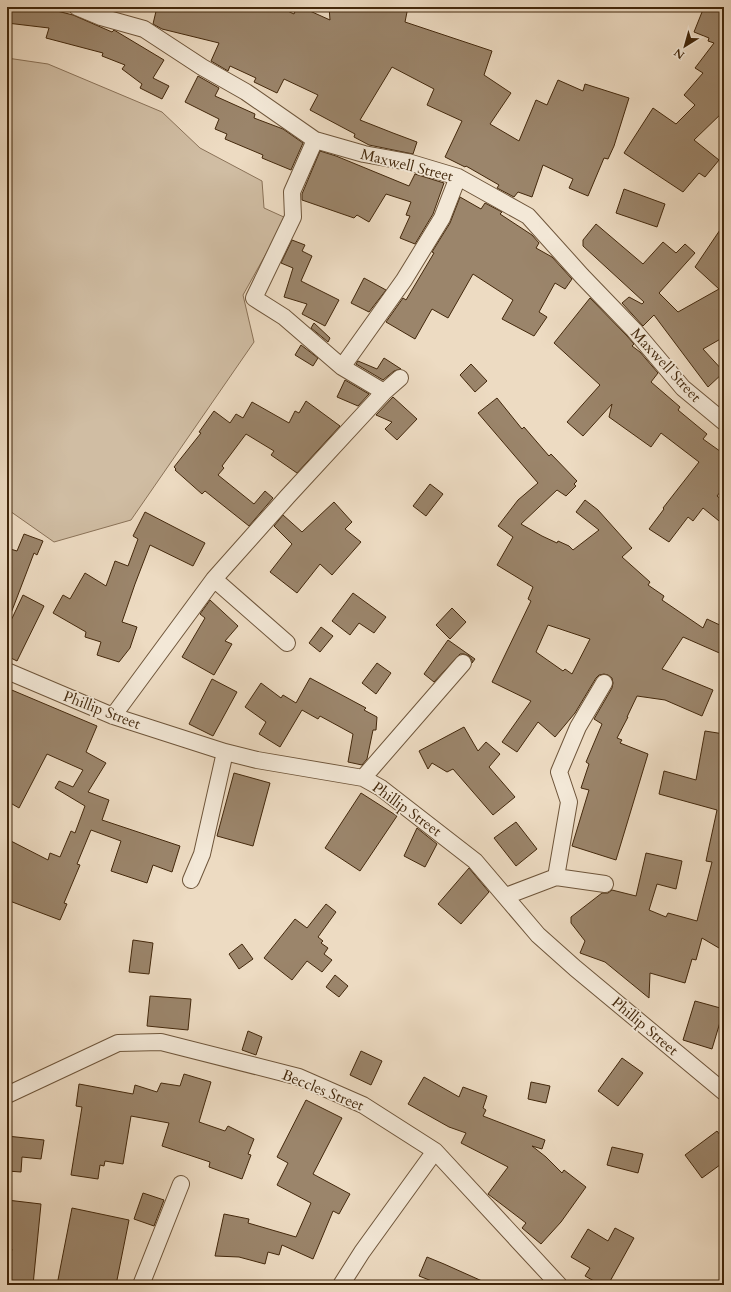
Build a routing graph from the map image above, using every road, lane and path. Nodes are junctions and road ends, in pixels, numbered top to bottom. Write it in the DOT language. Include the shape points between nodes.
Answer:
graph roads {
  1 [pos="78,7"];
  2 [pos="315,140"];
  3 [pos="458,177"];
  4 [pos="342,367"];
  5 [pos="400,378"];
  6 [pos="384,392"];
  7 [pos="724,422"];
  8 [pos="214,579"];
  9 [pos="287,643"];
  10 [pos="463,663"];
  11 [pos="7,671"];
  12 [pos="604,683"];
  13 [pos="113,716"];
  14 [pos="225,752"];
  15 [pos="363,778"];
  16 [pos="556,877"];
  17 [pos="191,880"];
  18 [pos="605,884"];
  19 [pos="506,896"];
  20 [pos="724,1092"];
  21 [pos="7,1095"];
  22 [pos="435,1151"];
  23 [pos="180,1184"];
  24 [pos="141,1285"];
  25 [pos="341,1285"];
  26 [pos="559,1285"];
  1 -- 2 [label="street, Maxwell Street" via="101,17 144,29 246,92"];
  2 -- 3 [label="street, Maxwell Street"];
  2 -- 4 [label="street" via="292,192 293,217 254,298 284,317"];
  3 -- 4 [label="street" via="442,218 404,280"];
  3 -- 7 [label="street, Maxwell Street" via="528,216 634,330 683,388"];
  4 -- 6 [label="street"];
  5 -- 6 [label="street"];
  6 -- 8 [label="street"];
  8 -- 9 [label="street"];
  8 -- 13 [label="street"];
  10 -- 15 [label="street"];
  11 -- 13 [label="street, Phillip Street"];
  12 -- 16 [label="street" via="578,727 559,772 569,802"];
  13 -- 14 [label="street, Phillip Street"];
  14 -- 15 [label="street, Phillip Street"];
  14 -- 17 [label="street" via="202,854"];
  15 -- 19 [label="street, Phillip Street" via="381,788 475,860"];
  16 -- 18 [label="street"];
  16 -- 19 [label="street"];
  19 -- 20 [label="street, Phillip Street" via="538,935"];
  21 -- 22 [label="street, Beccles Street" via="118,1043 161,1042 298,1078 363,1105"];
  22 -- 25 [label="street"];
  22 -- 26 [label="street, Beccles Street"];
  23 -- 24 [label="street"];
}
